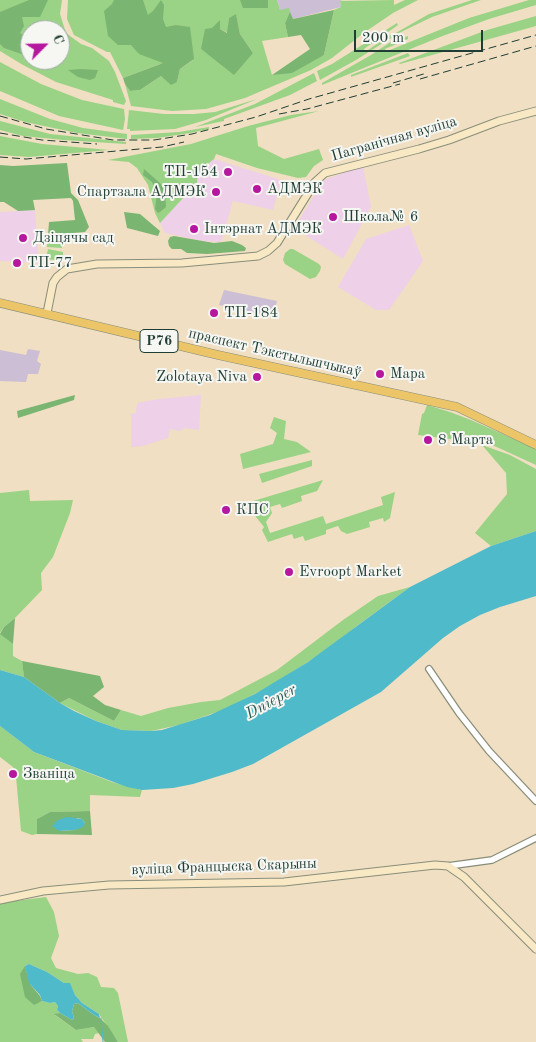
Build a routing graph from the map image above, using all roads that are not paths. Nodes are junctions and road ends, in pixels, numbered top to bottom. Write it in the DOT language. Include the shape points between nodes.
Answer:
graph roads {
  1 [pos="536,111"];
  2 [pos="0,303"];
  3 [pos="47,314"];
  4 [pos="536,445"];
  5 [pos="429,669"];
  6 [pos="536,801"];
  7 [pos="536,838"];
  8 [pos="448,866"];
  9 [pos="0,900"];
  10 [pos="536,949"];
  1 -- 3 [label="main road, Пагранічная вуліца" via="449,140 325,173 315,182 285,232 272,248 258,256 67,268 54,283"];
  2 -- 3 [label="main road, праспект Тэкстыльшчыкаў / Р76"];
  3 -- 4 [label="main road, праспект Тэкстыльшчыкаў / Р76" via="457,407"];
  5 -- 6 [label="street" via="483,743"];
  7 -- 8 [label="street" via="492,860"];
  8 -- 9 [label="main road, вуліца Францыска Скарыны" via="284,882 109,885 43,891"];
  8 -- 10 [label="main road" via="464,877"];
}
